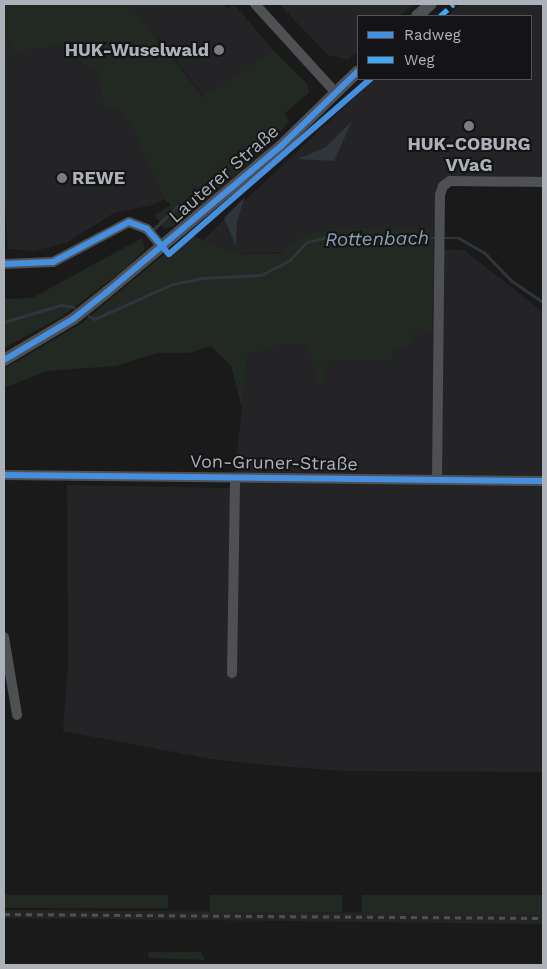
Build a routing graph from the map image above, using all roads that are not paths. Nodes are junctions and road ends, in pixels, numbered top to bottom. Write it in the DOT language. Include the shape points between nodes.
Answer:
graph roads {
  1 [pos="255,4"];
  2 [pos="431,4"];
  3 [pos="418,15"];
  4 [pos="357,72"];
  5 [pos="336,93"];
  6 [pos="543,182"];
  7 [pos="162,247"];
  8 [pos="4,264"];
  9 [pos="4,360"];
  10 [pos="4,475"];
  11 [pos="235,478"];
  12 [pos="437,480"];
  13 [pos="543,481"];
  14 [pos="4,637"];
  15 [pos="232,673"];
  16 [pos="16,715"];
  1 -- 5 [label="street"];
  2 -- 3 [label="street"];
  4 -- 5 [label="street, Lauterer Straße"];
  5 -- 7 [label="street, Lauterer Straße" via="280,146"];
  6 -- 12 [label="street" via="450,181 443,186 440,195"];
  7 -- 8 [label="street" via="147,229 129,222 53,262"];
  7 -- 9 [label="street, Lauterer Straße" via="73,318"];
  10 -- 11 [label="street, Von-Gruner-Straße"];
  11 -- 12 [label="street, Von-Gruner-Straße"];
  11 -- 15 [label="street"];
  12 -- 13 [label="street, Von-Gruner-Straße"];
  14 -- 16 [label="street"];
}
